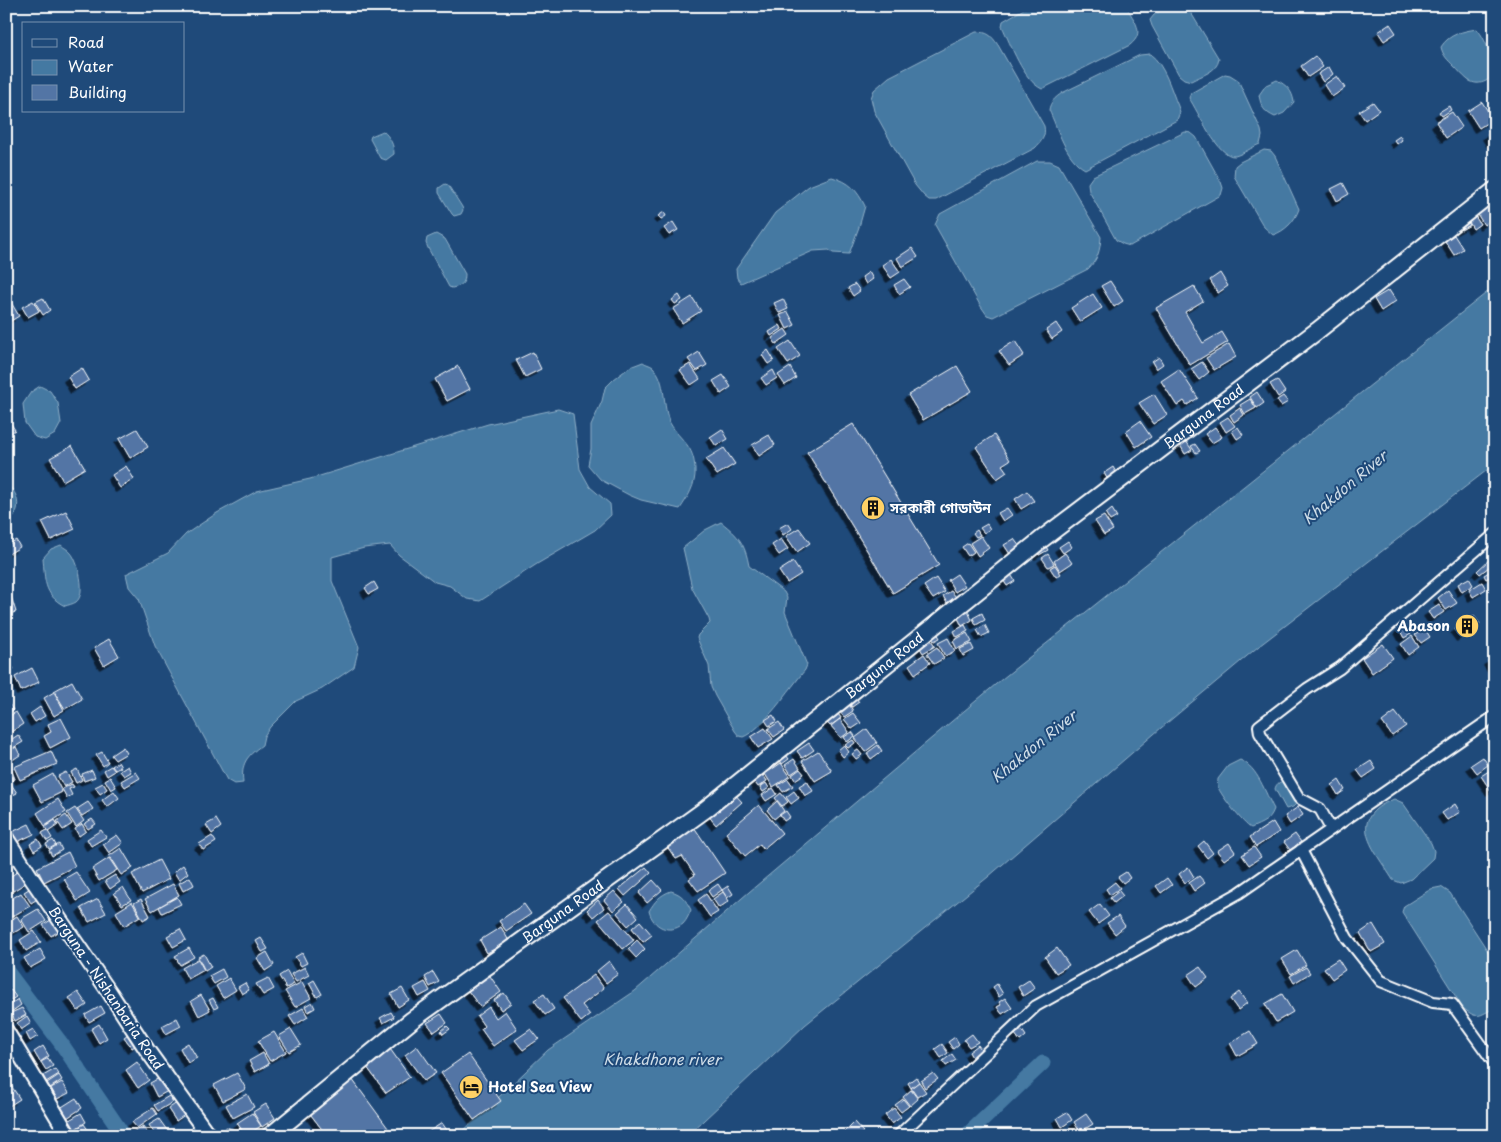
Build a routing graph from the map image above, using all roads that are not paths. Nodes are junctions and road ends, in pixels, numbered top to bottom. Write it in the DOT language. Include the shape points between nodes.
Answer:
graph roads {
  1 [pos="1495,190"];
  2 [pos="1495,534"];
  3 [pos="1495,716"];
  4 [pos="1331,829"];
  5 [pos="6,838"];
  6 [pos="1301,850"];
  7 [pos="6,1031"];
  8 [pos="1495,1064"];
  9 [pos="69,1136"];
  10 [pos="208,1136"];
  11 [pos="270,1136"];
  12 [pos="898,1136"];
  1 -- 11 [label="main road, Barguna Road" via="1317,331 1042,539 706,809 412,1020"];
  2 -- 4 [label="street" via="1340,668 1259,726 1260,734 1300,798 1320,809"];
  3 -- 4 [label="street"];
  4 -- 6 [label="street"];
  5 -- 10 [label="street, Barguna - Nishanbaria Road"];
  6 -- 8 [label="street" via="1347,938 1381,981 1433,1002 1452,1004"];
  6 -- 12 [label="street" via="1239,893 1036,1006"];
  7 -- 9 [label="street"];
}
